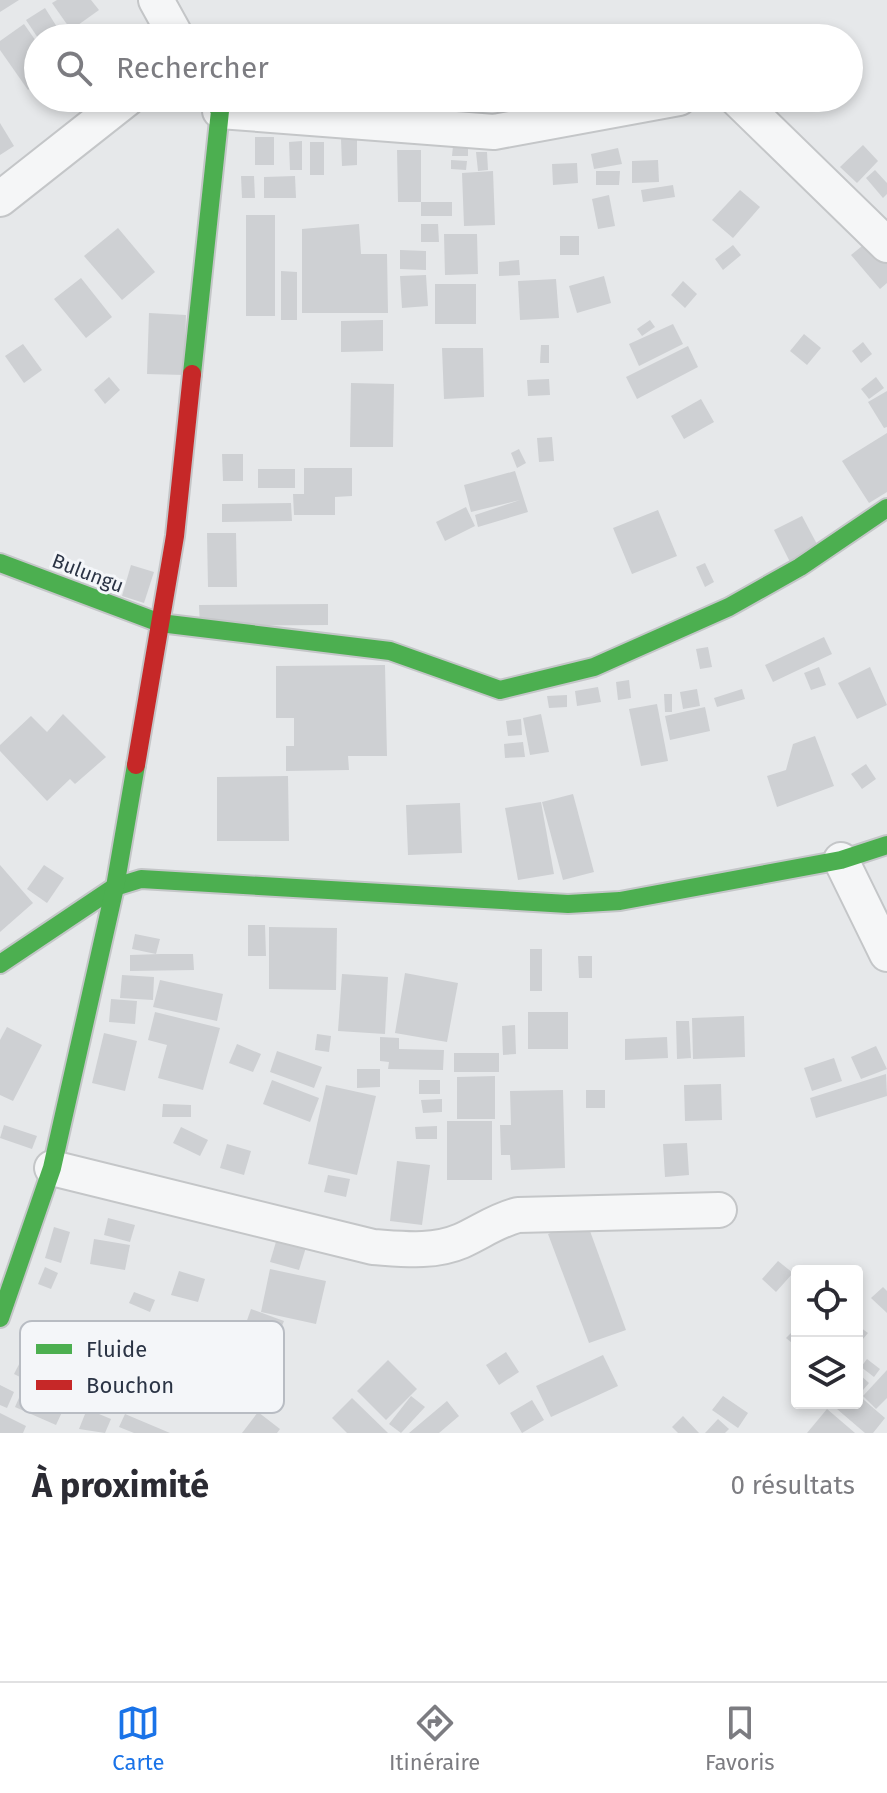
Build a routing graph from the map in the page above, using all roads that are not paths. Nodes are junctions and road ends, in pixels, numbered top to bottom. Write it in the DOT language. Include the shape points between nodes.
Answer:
graph roads {
  1 [pos="156,0"];
  2 [pos="169,24"];
  3 [pos="110,112"];
  4 [pos="215,112"];
  5 [pos="295,112"];
  6 [pos="603,112"];
  7 [pos="750,112"];
  8 [pos="0,199"];
  9 [pos="887,245"];
  10 [pos="887,508"];
  11 [pos="0,563"];
  12 [pos="160,623"];
  13 [pos="887,845"];
  14 [pos="841,860"];
  15 [pos="115,887"];
  16 [pos="887,954"];
  17 [pos="0,964"];
  18 [pos="52,1168"];
  19 [pos="719,1210"];
  20 [pos="0,1318"];
  1 -- 2 [label="street"];
  3 -- 8 [label="street"];
  4 -- 12 [label="street" via="175,536"];
  5 -- 6 [label="street" via="494,132"];
  7 -- 9 [label="street"];
  10 -- 12 [label="street, Bulungu" via="729,607 594,667 500,690 390,651"];
  11 -- 12 [label="street, Bulungu"];
  12 -- 15 [label="street"];
  13 -- 14 [label="street"];
  14 -- 15 [label="street" via="620,901 568,904 141,879"];
  14 -- 16 [label="street"];
  15 -- 17 [label="street"];
  15 -- 18 [label="street"];
  18 -- 19 [label="street" via="373,1247 410,1250 460,1241 518,1215"];
  18 -- 20 [label="street"];
}
